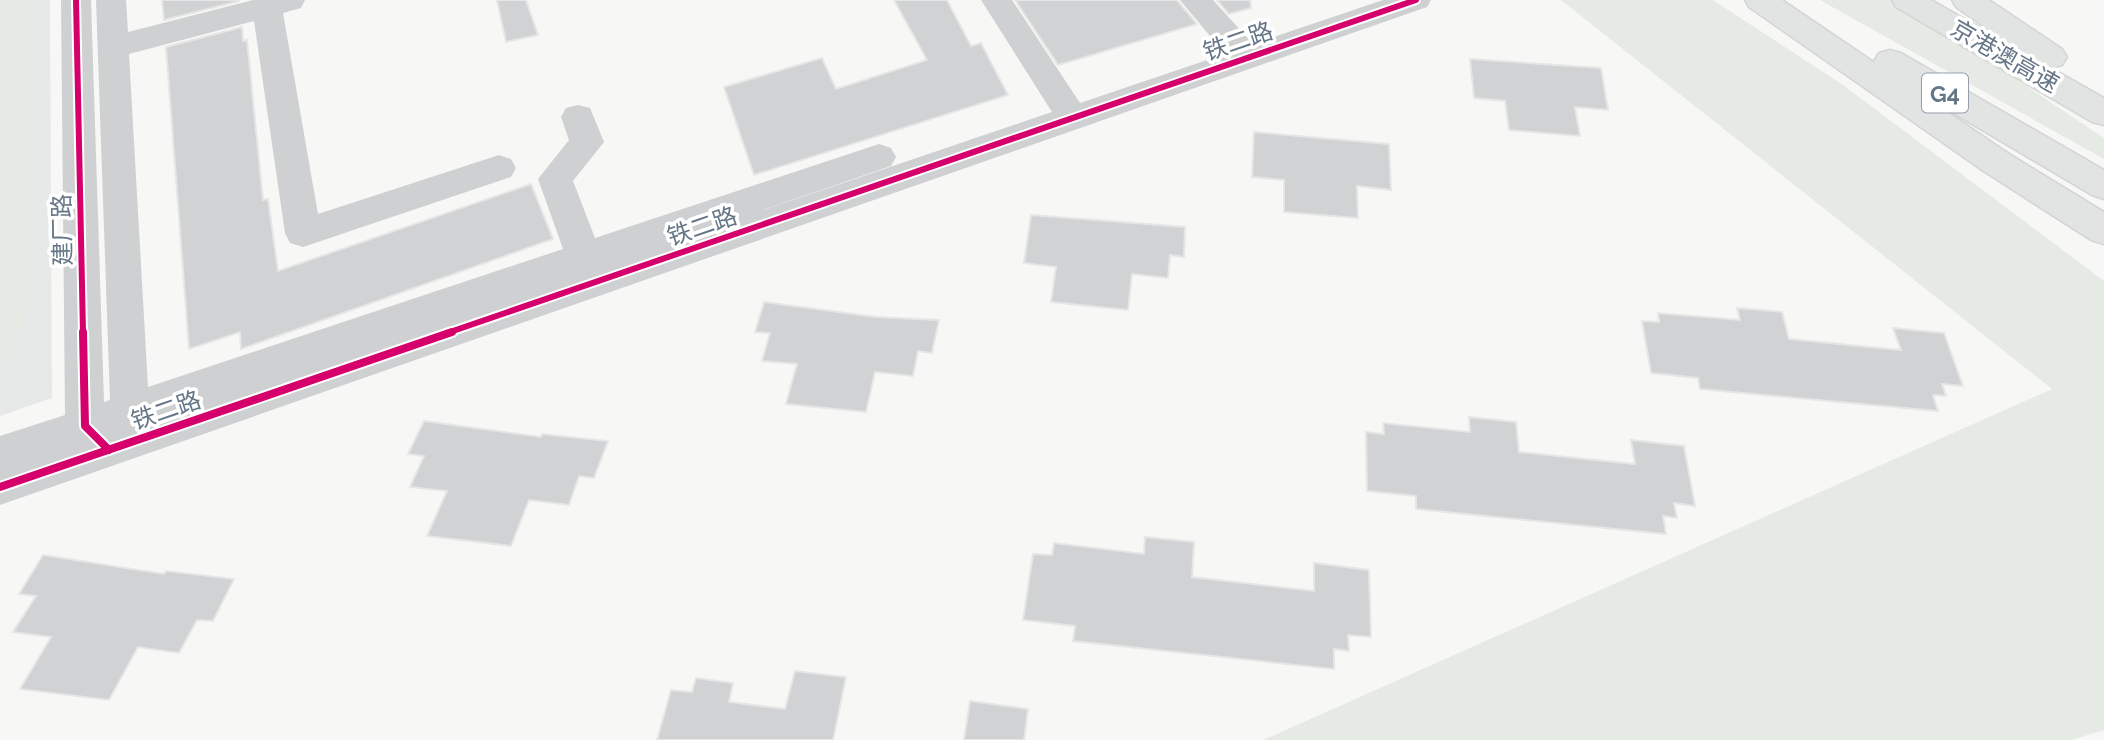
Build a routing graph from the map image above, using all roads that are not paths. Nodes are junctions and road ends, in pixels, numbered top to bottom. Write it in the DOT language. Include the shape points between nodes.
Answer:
graph roads {
  1 [pos="76,0"];
  2 [pos="111,0"];
  3 [pos="996,0"];
  4 [pos="1195,0"];
  5 [pos="1342,0"];
  6 [pos="1416,0"];
  7 [pos="1760,0"];
  8 [pos="1785,0"];
  9 [pos="1907,0"];
  10 [pos="1967,0"];
  11 [pos="280,3"];
  12 [pos="113,47"];
  13 [pos="1238,48"];
  14 [pos="2104,95"];
  15 [pos="1066,107"];
  16 [pos="2104,113"];
  17 [pos="578,117"];
  18 [pos="499,168"];
  19 [pos="2104,186"];
  20 [pos="2104,230"];
  21 [pos="589,270"];
  22 [pos="130,410"];
  23 [pos="97,438"];
  24 [pos="0,454"];
  25 [pos="0,487"];
  1 -- 23 [label="street, 建厂路"];
  2 -- 12 [label="street"];
  3 -- 15 [label="street"];
  4 -- 13 [label="street"];
  5 -- 13 [label="street, 铁二路"];
  6 -- 13 [label="street, 铁二路"];
  7 -- 20 [label="highway" via="1994,161"];
  8 -- 19 [label="highway, G4"];
  9 -- 16 [label="highway, 京港澳高速 / G4"];
  10 -- 14 [label="highway, 京港澳高速"];
  11 -- 12 [label="street"];
  11 -- 18 [label="street" via="303,233"];
  12 -- 22 [label="street"];
  13 -- 15 [label="street, 铁二路"];
  15 -- 21 [label="street, 铁二路"];
  17 -- 21 [label="street" via="587,142 555,179"];
  21 -- 22 [label="street, 铁二路"];
  21 -- 23 [label="street, 铁二路"];
  22 -- 23 [label="street"];
  23 -- 24 [label="street, 铁二路"];
  23 -- 25 [label="street, 铁二路"];
}
